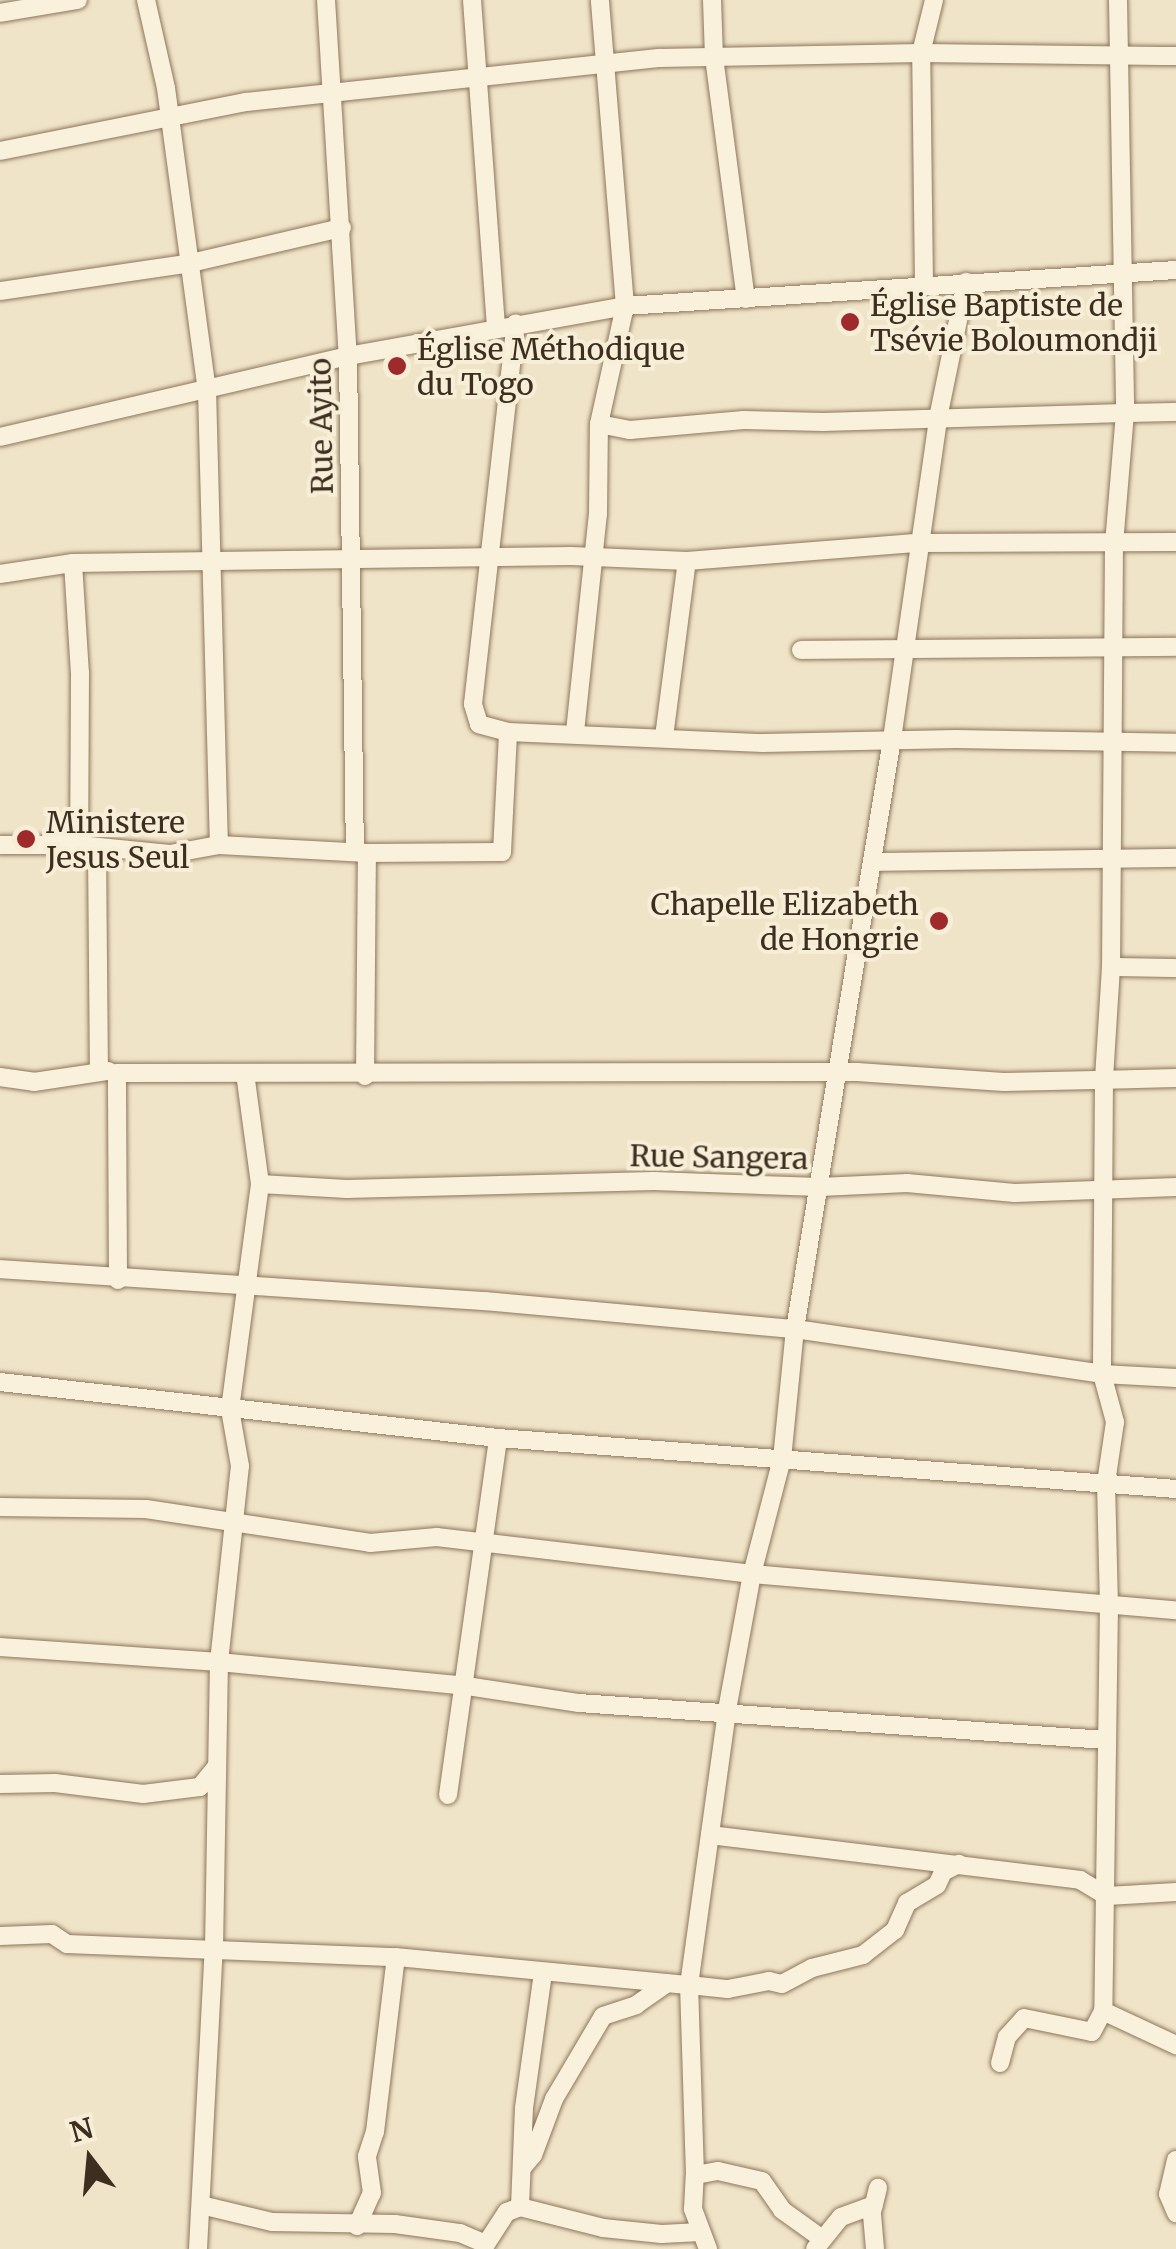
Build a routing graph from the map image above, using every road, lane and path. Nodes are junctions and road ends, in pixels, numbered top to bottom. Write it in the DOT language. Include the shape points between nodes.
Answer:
graph roads {
  1 [pos="78,0"];
  2 [pos="146,0"];
  3 [pos="326,0"];
  4 [pos="472,0"];
  5 [pos="600,0"];
  6 [pos="712,0"];
  7 [pos="934,0"];
  8 [pos="1118,0"];
  9 [pos="0,13"];
  10 [pos="922,54"];
  11 [pos="1117,55"];
  12 [pos="1176,56"];
  13 [pos="714,57"];
  14 [pos="603,64"];
  15 [pos="476,78"];
  16 [pos="333,91"];
  17 [pos="168,117"];
  18 [pos="0,151"];
  19 [pos="342,228"];
  20 [pos="191,262"];
  21 [pos="1176,270"];
  22 [pos="1124,274"];
  23 [pos="966,282"];
  24 [pos="924,285"];
  25 [pos="0,291"];
  26 [pos="746,299"];
  27 [pos="626,306"];
  28 [pos="516,323"];
  29 [pos="496,328"];
  30 [pos="348,356"];
  31 [pos="207,390"];
  32 [pos="1176,412"];
  33 [pos="1125,413"];
  34 [pos="938,418"];
  35 [pos="599,424"];
  36 [pos="0,437"];
  37 [pos="1176,542"];
  38 [pos="918,543"];
  39 [pos="1114,543"];
  40 [pos="487,557"];
  41 [pos="591,557"];
  42 [pos="351,558"];
  43 [pos="687,561"];
  44 [pos="73,563"];
  45 [pos="212,563"];
  46 [pos="0,574"];
  47 [pos="1112,646"];
  48 [pos="1176,647"];
  49 [pos="905,649"];
  50 [pos="801,650"];
  51 [pos="508,732"];
  52 [pos="575,732"];
  53 [pos="664,737"];
  54 [pos="892,739"];
  55 [pos="1112,742"];
  56 [pos="1176,743"];
  57 [pos="0,845"];
  58 [pos="219,845"];
  59 [pos="88,847"];
  60 [pos="361,852"];
  61 [pos="1110,857"];
  62 [pos="1176,858"];
  63 [pos="873,862"];
  64 [pos="1111,967"];
  65 [pos="1176,968"];
  66 [pos="108,1072"];
  67 [pos="838,1072"];
  68 [pos="245,1073"];
  69 [pos="366,1076"];
  70 [pos="0,1077"];
  71 [pos="1104,1077"];
  72 [pos="1176,1078"];
  73 [pos="260,1184"];
  74 [pos="820,1186"];
  75 [pos="1176,1187"];
  76 [pos="1105,1188"];
  77 [pos="0,1269"];
  78 [pos="118,1280"];
  79 [pos="244,1288"];
  80 [pos="795,1330"];
  81 [pos="1102,1374"];
  82 [pos="1176,1378"];
  83 [pos="0,1382"];
  84 [pos="230,1408"];
  85 [pos="498,1438"];
  86 [pos="782,1459"];
  87 [pos="1106,1483"];
  88 [pos="1176,1489"];
  89 [pos="0,1507"];
  90 [pos="234,1526"];
  91 [pos="480,1541"];
  92 [pos="752,1574"];
  93 [pos="1109,1604"];
  94 [pos="1176,1610"];
  95 [pos="0,1647"];
  96 [pos="219,1662"];
  97 [pos="460,1685"];
  98 [pos="727,1710"];
  99 [pos="1104,1740"];
  100 [pos="217,1766"];
  101 [pos="0,1784"];
  102 [pos="448,1795"];
  103 [pos="710,1834"];
  104 [pos="959,1864"];
  105 [pos="1176,1892"];
  106 [pos="1107,1896"];
  107 [pos="1,1938"];
  108 [pos="214,1948"];
  109 [pos="396,1957"];
  110 [pos="543,1972"];
  111 [pos="667,1983"];
  112 [pos="689,1985"];
  113 [pos="1104,2011"];
  114 [pos="1176,2046"];
  115 [pos="1000,2063"];
  116 [pos="1176,2160"];
  117 [pos="522,2168"];
  118 [pos="695,2176"];
  119 [pos="200,2205"];
  120 [pos="520,2207"];
  121 [pos="1176,2213"];
  122 [pos="358,2226"];
  123 [pos="704,2240"];
  124 [pos="818,2244"];
  125 [pos="198,2249"];
  126 [pos="875,2249"];
  1 -- 9 [label="street"];
  2 -- 17 [label="street"];
  3 -- 16 [label="street, Rue Ayito"];
  4 -- 15 [label="street"];
  5 -- 14 [label="street"];
  6 -- 13 [label="street"];
  7 -- 10 [label="street"];
  8 -- 11 [label="street"];
  10 -- 11 [label="street"];
  10 -- 13 [label="street"];
  10 -- 24 [label="street"];
  11 -- 12 [label="street"];
  11 -- 22 [label="street"];
  13 -- 14 [label="street"];
  13 -- 26 [label="street"];
  14 -- 15 [label="street"];
  14 -- 27 [label="street"];
  15 -- 16 [label="street"];
  15 -- 29 [label="street"];
  16 -- 17 [label="street"];
  16 -- 19 [label="street, Rue Ayito"];
  17 -- 18 [label="street"];
  17 -- 20 [label="street"];
  19 -- 20 [label="street"];
  19 -- 30 [label="street, Rue Ayito"];
  20 -- 25 [label="street"];
  20 -- 31 [label="street"];
  21 -- 22 [label="street"];
  22 -- 23 [label="street"];
  22 -- 33 [label="street"];
  23 -- 24 [label="street"];
  23 -- 34 [label="street"];
  24 -- 26 [label="street"];
  26 -- 27 [label="street"];
  27 -- 28 [label="street"];
  27 -- 35 [label="street"];
  28 -- 29 [label="street"];
  28 -- 40 [label="street"];
  29 -- 30 [label="street"];
  30 -- 31 [label="street"];
  30 -- 42 [label="street, Rue Ayito"];
  31 -- 36 [label="street"];
  31 -- 45 [label="street"];
  32 -- 33 [label="street"];
  33 -- 34 [label="street"];
  33 -- 39 [label="street"];
  34 -- 35 [label="street" via="744,420 630,430"];
  34 -- 38 [label="street"];
  35 -- 41 [label="street"];
  37 -- 39 [label="street"];
  38 -- 39 [label="street"];
  38 -- 43 [label="street"];
  38 -- 49 [label="street"];
  39 -- 47 [label="street"];
  40 -- 41 [label="street"];
  40 -- 42 [label="street"];
  40 -- 51 [label="street" via="474,717"];
  41 -- 43 [label="street"];
  41 -- 52 [label="street"];
  42 -- 45 [label="street"];
  42 -- 60 [label="street, Rue Ayito"];
  43 -- 53 [label="street"];
  44 -- 45 [label="street"];
  44 -- 46 [label="street"];
  44 -- 59 [label="street"];
  45 -- 58 [label="street"];
  47 -- 48 [label="street"];
  47 -- 49 [label="street"];
  47 -- 55 [label="street"];
  49 -- 50 [label="street"];
  49 -- 54 [label="street"];
  51 -- 52 [label="street"];
  51 -- 60 [label="street" via="502,852"];
  52 -- 53 [label="street"];
  53 -- 54 [label="street"];
  54 -- 55 [label="street"];
  54 -- 63 [label="street"];
  55 -- 56 [label="street"];
  55 -- 61 [label="street"];
  57 -- 59 [label="street"];
  58 -- 59 [label="street" via="170,854"];
  58 -- 60 [label="street"];
  59 -- 66 [label="street"];
  60 -- 69 [label="street, Rue Ayito"];
  61 -- 62 [label="street"];
  61 -- 63 [label="street"];
  61 -- 64 [label="street"];
  63 -- 67 [label="street"];
  64 -- 65 [label="street"];
  64 -- 71 [label="street"];
  66 -- 68 [label="street"];
  66 -- 70 [label="street" via="34,1082"];
  66 -- 78 [label="street"];
  67 -- 69 [label="street"];
  67 -- 71 [label="street" via="1004,1082"];
  67 -- 74 [label="street"];
  68 -- 69 [label="street"];
  68 -- 73 [label="street"];
  71 -- 72 [label="street"];
  71 -- 76 [label="street"];
  73 -- 74 [label="street, Rue Sangera" via="348,1189 654,1180"];
  73 -- 79 [label="street"];
  74 -- 76 [label="street, Rue Sangera" via="907,1183 1015,1193"];
  74 -- 80 [label="street"];
  75 -- 76 [label="street, Rue Sangera"];
  76 -- 81 [label="street"];
  77 -- 78 [label="street"];
  78 -- 79 [label="street"];
  79 -- 80 [label="street" via="485,1300"];
  79 -- 84 [label="street"];
  80 -- 81 [label="street"];
  80 -- 86 [label="street"];
  81 -- 82 [label="street"];
  81 -- 87 [label="street" via="1114,1422"];
  83 -- 84 [label="street"];
  84 -- 85 [label="street"];
  84 -- 90 [label="street" via="240,1466"];
  85 -- 86 [label="street"];
  85 -- 91 [label="street"];
  86 -- 87 [label="street"];
  86 -- 92 [label="street"];
  87 -- 88 [label="street"];
  87 -- 93 [label="street"];
  89 -- 90 [label="street" via="146,1509"];
  90 -- 91 [label="street" via="370,1543"];
  90 -- 96 [label="street"];
  91 -- 92 [label="street"];
  91 -- 97 [label="street"];
  92 -- 93 [label="street"];
  92 -- 98 [label="street"];
  93 -- 94 [label="street"];
  93 -- 99 [label="street"];
  95 -- 96 [label="street"];
  96 -- 97 [label="street"];
  96 -- 100 [label="street"];
  97 -- 98 [label="street" via="579,1702"];
  97 -- 102 [label="street"];
  98 -- 99 [label="street"];
  98 -- 103 [label="street"];
  99 -- 106 [label="street"];
  100 -- 101 [label="street" via="200,1787 143,1794"];
  100 -- 108 [label="street"];
  103 -- 104 [label="street"];
  103 -- 112 [label="street"];
  104 -- 106 [label="street" via="1080,1880"];
  104 -- 112 [label="street" via="907,1903 895,1930 862,1955 782,1984"];
  105 -- 106 [label="street"];
  106 -- 113 [label="street"];
  107 -- 108 [label="street" via="52,1934 66,1944"];
  108 -- 109 [label="street"];
  108 -- 119 [label="street"];
  109 -- 110 [label="street"];
  109 -- 122 [label="street" via="376,2132 367,2156 372,2193"];
  110 -- 111 [label="street"];
  110 -- 117 [label="street"];
  111 -- 112 [label="street"];
  111 -- 117 [label="street" via="636,2005 603,2016"];
  112 -- 118 [label="street"];
  113 -- 114 [label="street"];
  113 -- 115 [label="street" via="1092,2032 1024,2018 1006,2037"];
  116 -- 121 [label="street" via="1168,2194"];
  117 -- 120 [label="street"];
  118 -- 123 [label="street" via="693,2209"];
  118 -- 124 [label="street" via="718,2171 762,2181"];
  119 -- 122 [label="street" via="272,2222"];
  119 -- 125 [label="street"];
  120 -- 122 [label="street" via="508,2212 486,2244 460,2233"];
  120 -- 123 [label="street" via="603,2228"];
  124 -- 126 [label="street" via="841,2217 876,2196"];
}
